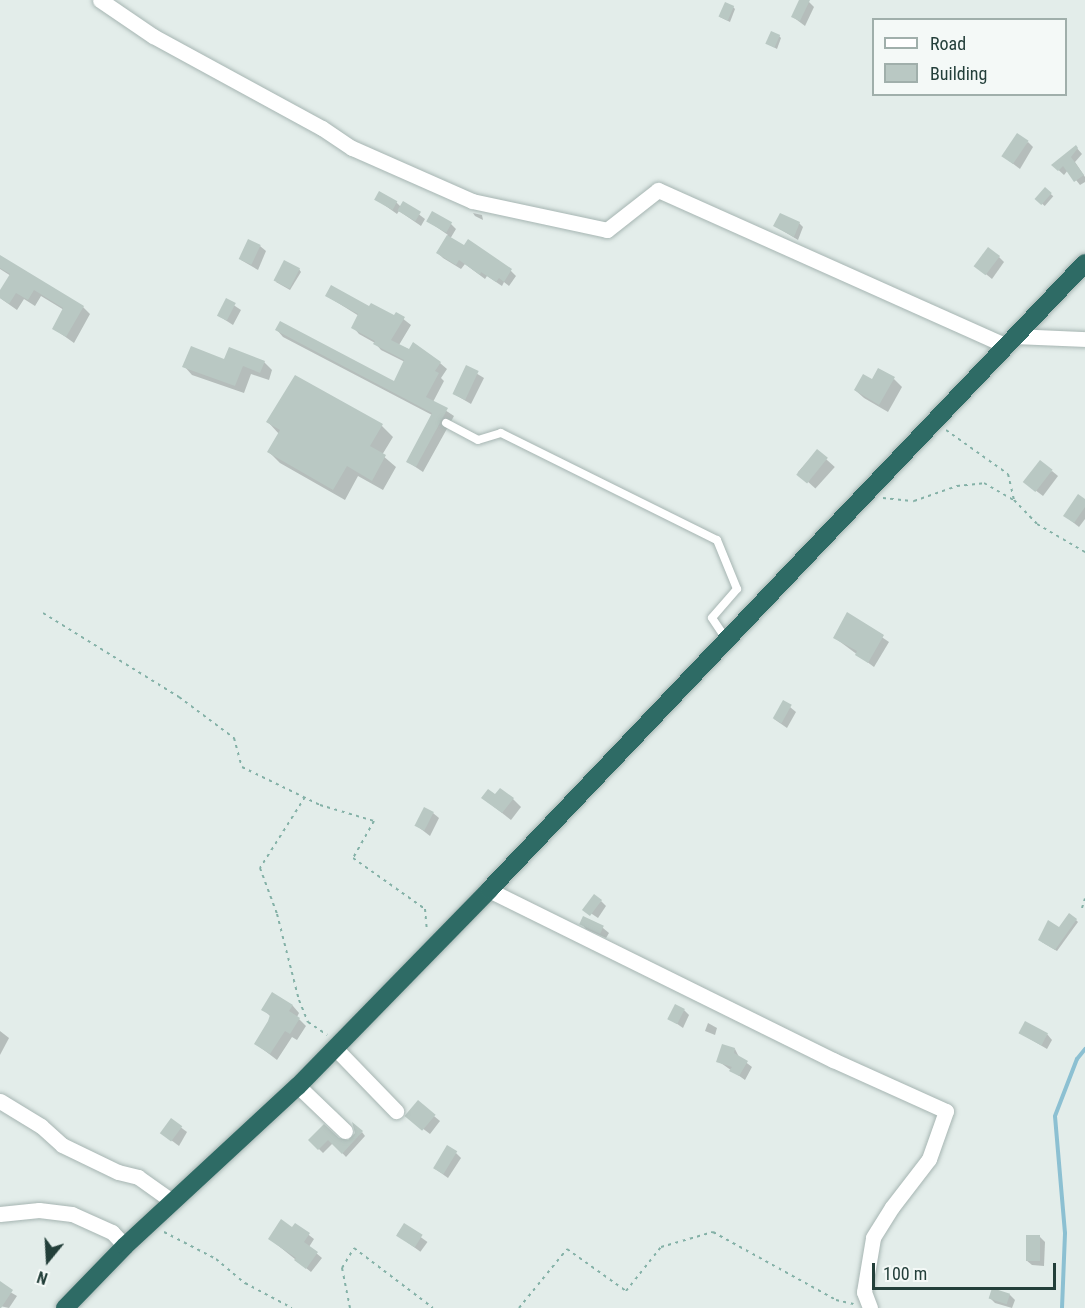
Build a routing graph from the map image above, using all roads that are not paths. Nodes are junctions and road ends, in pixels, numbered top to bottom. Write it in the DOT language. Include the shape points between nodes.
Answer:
graph roads {
  1 [pos="100,0"];
  2 [pos="1085,263"];
  3 [pos="1085,339"];
  4 [pos="1010,341"];
  5 [pos="446,423"];
  6 [pos="727,640"];
  7 [pos="489,890"];
  8 [pos="337,1046"];
  9 [pos="298,1086"];
  10 [pos="0,1101"];
  11 [pos="396,1111"];
  12 [pos="345,1131"];
  13 [pos="173,1202"];
  14 [pos="0,1214"];
  15 [pos="125,1246"];
  16 [pos="869,1307"];
  17 [pos="65,1308"];
  1 -- 4 [label="street" via="153,36 352,148 472,201 607,230 658,190"];
  2 -- 4 [label="highway"];
  3 -- 4 [label="street"];
  4 -- 6 [label="highway"];
  5 -- 6 [label="lane" via="478,440 501,433 717,540 737,589 712,618"];
  6 -- 7 [label="highway"];
  7 -- 8 [label="highway"];
  7 -- 16 [label="street" via="833,1060 946,1111 929,1159 873,1238 864,1292"];
  8 -- 9 [label="highway"];
  8 -- 11 [label="street"];
  9 -- 12 [label="street"];
  9 -- 13 [label="highway"];
  10 -- 13 [label="street" via="41,1126 62,1145 118,1172 138,1177"];
  13 -- 15 [label="highway"];
  14 -- 15 [label="street" via="39,1210 72,1214 112,1232"];
  15 -- 17 [label="highway"];
}
